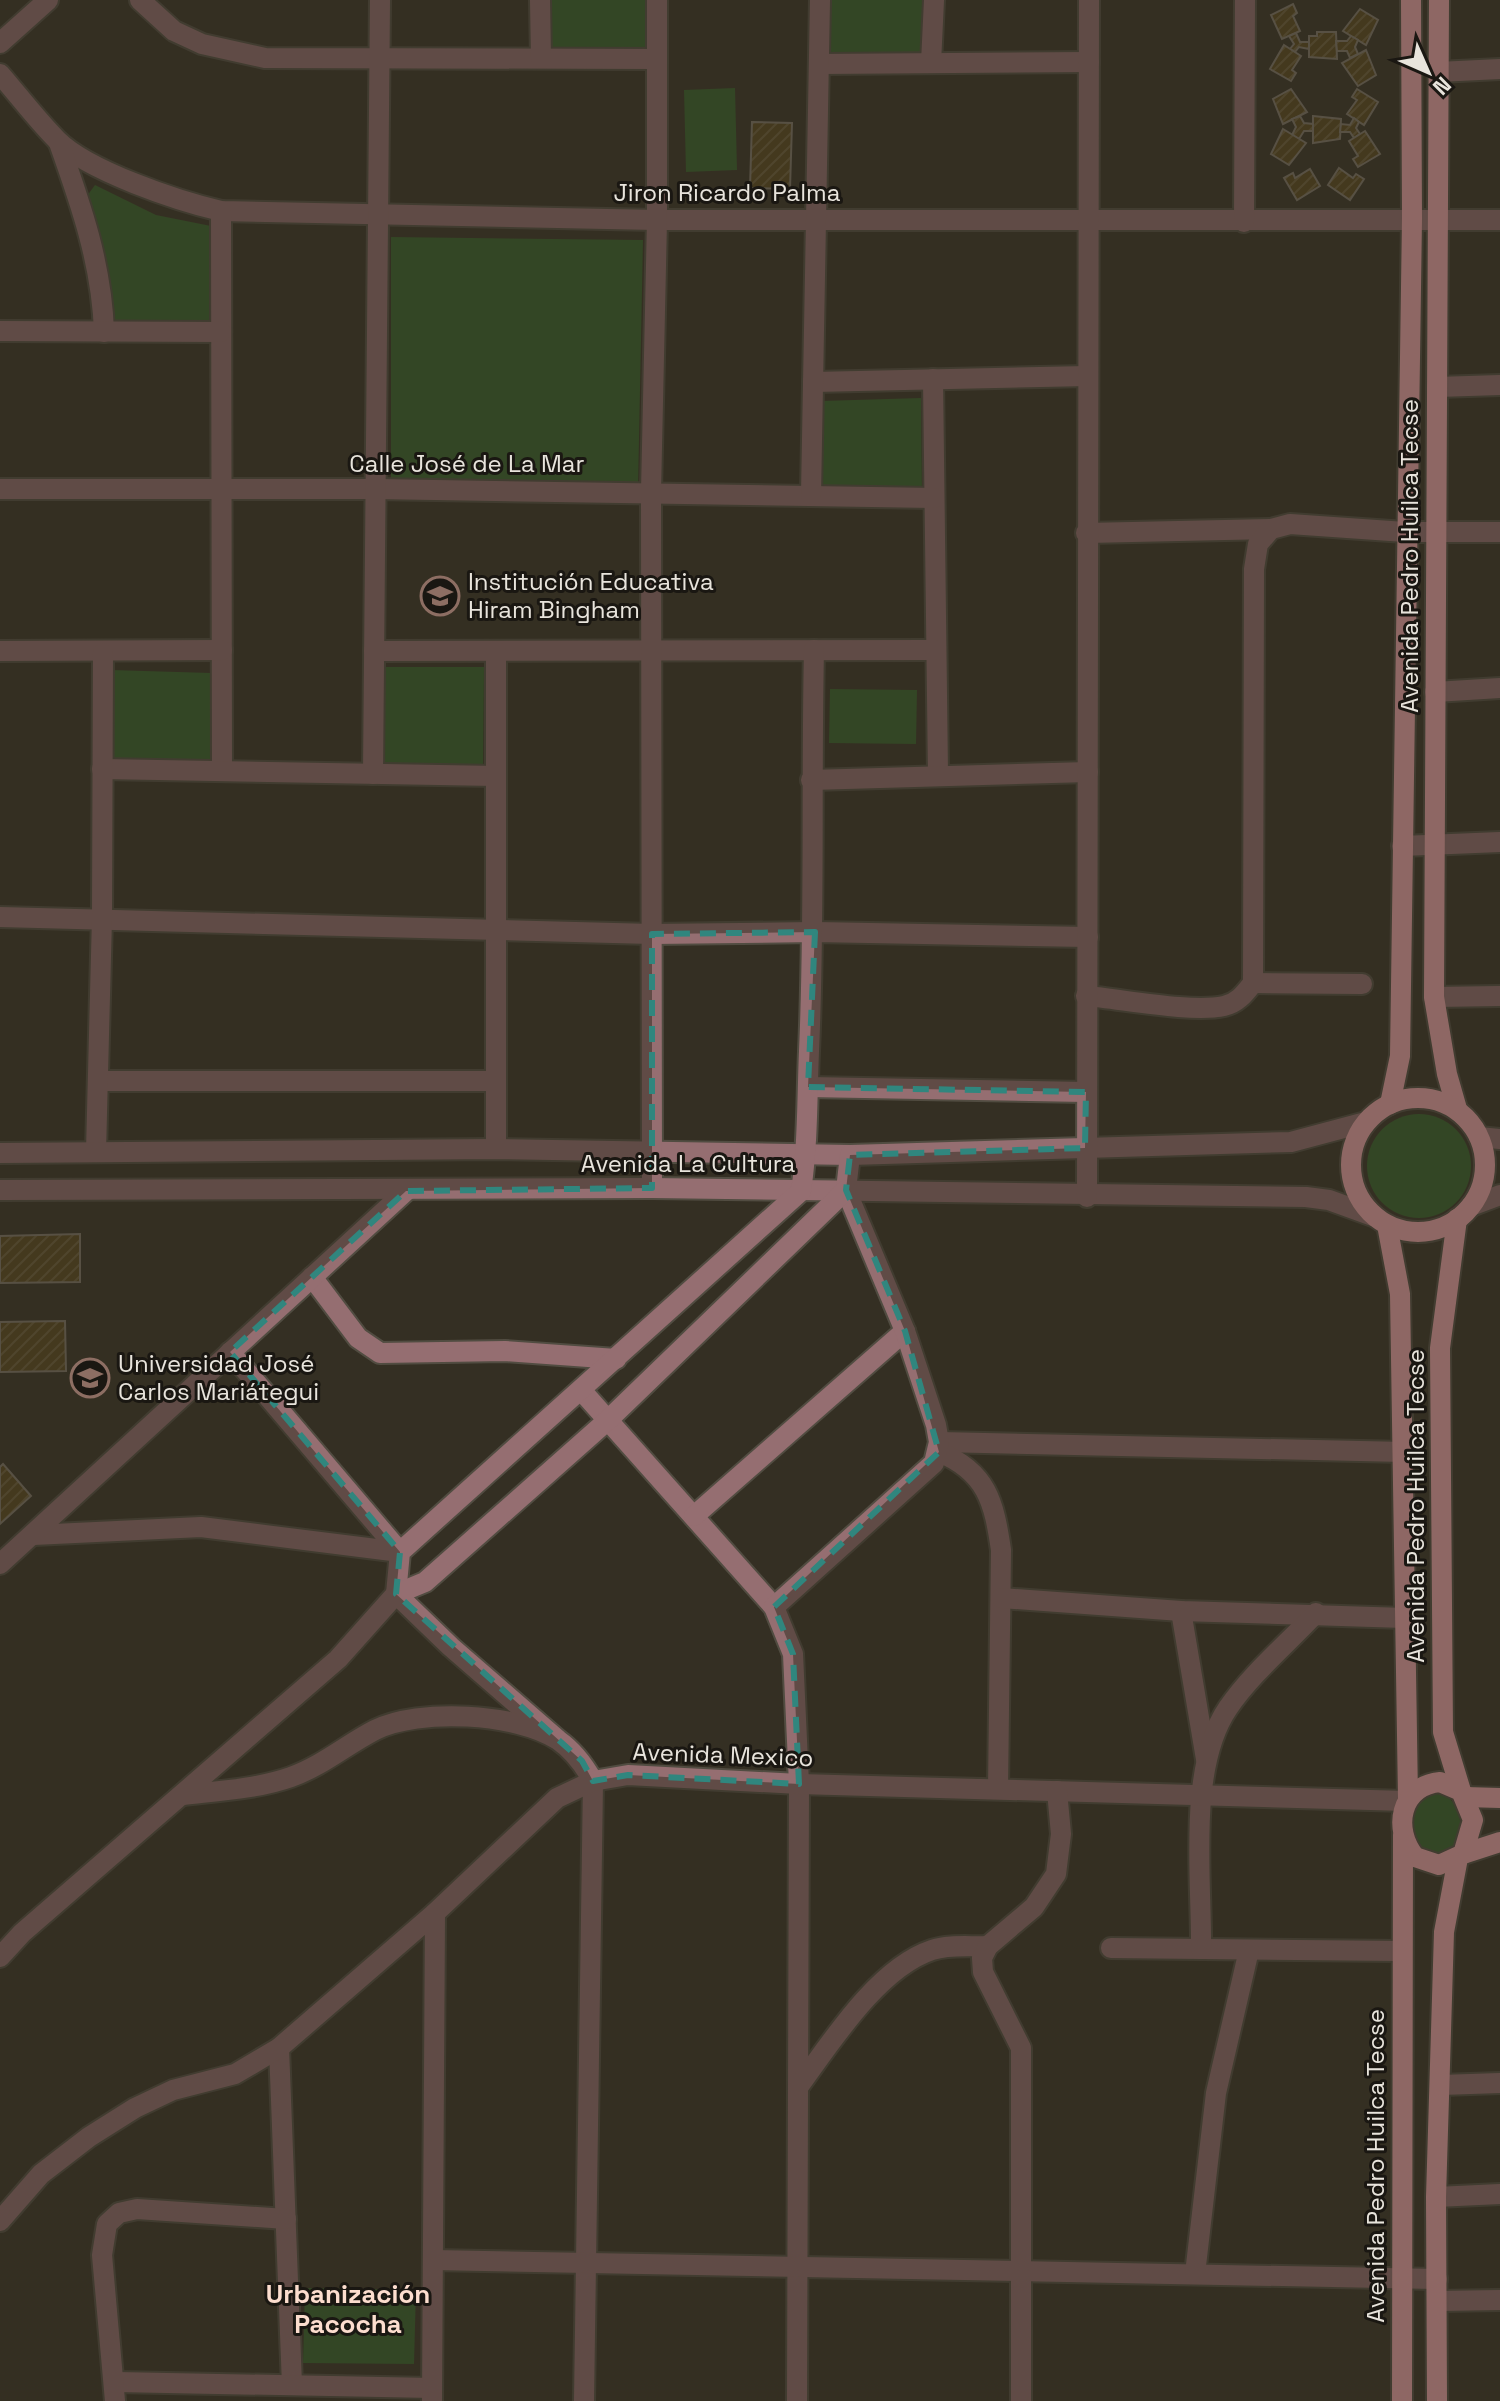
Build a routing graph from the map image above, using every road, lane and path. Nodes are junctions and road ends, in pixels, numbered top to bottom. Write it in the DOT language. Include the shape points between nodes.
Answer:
graph roads {
  1 [pos="48,0"];
  2 [pos="140,0"];
  3 [pos="380,0"];
  4 [pos="540,0"];
  5 [pos="657,0"];
  6 [pos="820,0"];
  7 [pos="934,0"];
  8 [pos="1089,0"];
  9 [pos="1245,0"];
  10 [pos="1411,0"];
  11 [pos="1439,0"];
  12 [pos="0,43"];
  13 [pos="1438,47"];
  14 [pos="1411,48"];
  15 [pos="541,58"];
  16 [pos="378,59"];
  17 [pos="657,59"];
  18 [pos="1089,62"];
  19 [pos="931,63"];
  20 [pos="819,64"];
  21 [pos="1500,69"];
  22 [pos="1438,72"];
  23 [pos="0,74"];
  24 [pos="59,143"];
  25 [pos="221,211"];
  26 [pos="377,213"];
  27 [pos="1412,218"];
  28 [pos="1439,218"];
  29 [pos="1087,219"];
  30 [pos="657,220"];
  31 [pos="816,220"];
  32 [pos="1500,220"];
  33 [pos="1244,222"];
  34 [pos="0,331"];
  35 [pos="104,332"];
  36 [pos="221,332"];
  37 [pos="1088,376"];
  38 [pos="933,379"];
  39 [pos="813,382"];
  40 [pos="1500,385"];
  41 [pos="1437,387"];
  42 [pos="0,489"];
  43 [pos="222,489"];
  44 [pos="375,489"];
  45 [pos="651,492"];
  46 [pos="811,495"];
  47 [pos="934,498"];
  48 [pos="1271,529"];
  49 [pos="1405,532"];
  50 [pos="1500,532"];
  51 [pos="1086,533"];
  52 [pos="1436,533"];
  53 [pos="222,650"];
  54 [pos="814,650"];
  55 [pos="936,650"];
  56 [pos="0,651"];
  57 [pos="374,651"];
  58 [pos="496,651"];
  59 [pos="653,651"];
  60 [pos="103,653"];
  61 [pos="1500,688"];
  62 [pos="1435,692"];
  63 [pos="102,769"];
  64 [pos="222,771"];
  65 [pos="1088,772"];
  66 [pos="373,774"];
  67 [pos="938,774"];
  68 [pos="496,776"];
  69 [pos="811,780"];
  70 [pos="1500,842"];
  71 [pos="1402,846"];
  72 [pos="1435,846"];
  73 [pos="0,917"];
  74 [pos="102,917"];
  75 [pos="495,930"];
  76 [pos="815,932"];
  77 [pos="652,934"];
  78 [pos="1088,937"];
  79 [pos="1253,983"];
  80 [pos="1362,984"];
  81 [pos="1086,996"];
  82 [pos="1500,996"];
  83 [pos="1434,997"];
  84 [pos="98,1081"];
  85 [pos="496,1081"];
  86 [pos="808,1087"];
  87 [pos="1086,1092"];
  88 [pos="1390,1104"];
  89 [pos="1457,1109"];
  90 [pos="1366,1122"];
  91 [pos="1490,1138"];
  92 [pos="1085,1148"];
  93 [pos="496,1149"];
  94 [pos="653,1151"];
  95 [pos="96,1152"];
  96 [pos="0,1153"];
  97 [pos="806,1153"];
  98 [pos="850,1155"];
  99 [pos="652,1188"];
  100 [pos="0,1190"];
  101 [pos="846,1190"];
  102 [pos="406,1191"];
  103 [pos="801,1191"];
  104 [pos="1500,1195"];
  105 [pos="1087,1197"];
  106 [pos="1464,1213"];
  107 [pos="1380,1220"];
  108 [pos="312,1277"];
  109 [pos="905,1331"];
  110 [pos="230,1352"];
  111 [pos="616,1359"];
  112 [pos="581,1390"];
  113 [pos="608,1420"];
  114 [pos="939,1447"];
  115 [pos="1405,1452"];
  116 [pos="694,1516"];
  117 [pos="33,1535"];
  118 [pos="400,1552"];
  119 [pos="0,1564"];
  120 [pos="396,1594"];
  121 [pos="1001,1598"];
  122 [pos="774,1607"];
  123 [pos="1181,1611"];
  124 [pos="1316,1613"];
  125 [pos="1405,1618"];
  126 [pos="557,1739"];
  127 [pos="1206,1763"];
  128 [pos="593,1781"];
  129 [pos="799,1784"];
  130 [pos="998,1789"];
  131 [pos="1057,1791"];
  132 [pos="1463,1794"];
  133 [pos="183,1795"];
  134 [pos="1202,1795"];
  135 [pos="1500,1798"];
  136 [pos="1408,1800"];
  137 [pos="1403,1835"];
  138 [pos="1500,1842"];
  139 [pos="1461,1856"];
  140 [pos="435,1913"];
  141 [pos="988,1946"];
  142 [pos="1111,1948"];
  143 [pos="1201,1949"];
  144 [pos="1249,1950"];
  145 [pos="1402,1951"];
  146 [pos="0,1957"];
  147 [pos="279,2048"];
  148 [pos="1500,2083"];
  149 [pos="1441,2085"];
  150 [pos="799,2086"];
  151 [pos="1500,2194"];
  152 [pos="1436,2197"];
  153 [pos="286,2219"];
  154 [pos="0,2221"];
  155 [pos="433,2260"];
  156 [pos="586,2262"];
  157 [pos="799,2267"];
  158 [pos="1023,2271"];
  159 [pos="1195,2274"];
  160 [pos="1402,2279"];
  161 [pos="1437,2279"];
  162 [pos="1500,2300"];
  163 [pos="1437,2301"];
  164 [pos="292,2385"];
  165 [pos="116,2391"];
  166 [pos="432,2394"];
  167 [pos="584,2401"];
  168 [pos="797,2401"];
  169 [pos="1021,2401"];
  170 [pos="1402,2401"];
  171 [pos="1437,2401"];
  1 -- 12 [label="street"];
  2 -- 16 [label="street" via="174,31 202,44 265,58"];
  3 -- 16 [label="street"];
  4 -- 15 [label="street"];
  5 -- 17 [label="street"];
  6 -- 20 [label="street"];
  7 -- 19 [label="street"];
  8 -- 18 [label="street"];
  9 -- 33 [label="street"];
  10 -- 14 [label="main road, Avenida Pedro Huilca Tecse"];
  11 -- 13 [label="main road, Avenida Pedro Huilca Tecse"];
  13 -- 14 [label="main road"];
  13 -- 22 [label="main road, Avenida Pedro Huilca Tecse"];
  14 -- 27 [label="main road, Avenida Pedro Huilca Tecse"];
  15 -- 16 [label="street"];
  15 -- 17 [label="street"];
  16 -- 26 [label="street"];
  17 -- 30 [label="street"];
  18 -- 19 [label="street"];
  18 -- 29 [label="street"];
  19 -- 20 [label="street"];
  20 -- 31 [label="street"];
  21 -- 22 [label="street"];
  22 -- 28 [label="main road, Avenida Pedro Huilca Tecse"];
  23 -- 24 [label="street, Jiron Ricardo Palma"];
  24 -- 25 [label="street, Jiron Ricardo Palma" via="179,201"];
  24 -- 35 [label="street" via="90,232"];
  25 -- 26 [label="street, Jiron Ricardo Palma"];
  25 -- 36 [label="street"];
  26 -- 30 [label="street, Jiron Ricardo Palma"];
  26 -- 44 [label="street"];
  27 -- 28 [label="street, Jiron Ricardo Palma"];
  27 -- 33 [label="street, Jiron Ricardo Palma"];
  27 -- 49 [label="main road, Avenida Pedro Huilca Tecse"];
  28 -- 32 [label="street, Jiron Ricardo Palma"];
  28 -- 41 [label="main road, Avenida Pedro Huilca Tecse"];
  29 -- 31 [label="street, Jiron Ricardo Palma"];
  29 -- 33 [label="street, Jiron Ricardo Palma"];
  29 -- 37 [label="street"];
  30 -- 31 [label="street, Jiron Ricardo Palma"];
  30 -- 45 [label="street"];
  31 -- 39 [label="street"];
  34 -- 35 [label="street"];
  35 -- 36 [label="street"];
  36 -- 43 [label="street"];
  37 -- 38 [label="street"];
  37 -- 51 [label="street"];
  38 -- 39 [label="street"];
  38 -- 47 [label="street"];
  39 -- 46 [label="street"];
  40 -- 41 [label="street"];
  41 -- 52 [label="main road, Avenida Pedro Huilca Tecse"];
  42 -- 43 [label="street, Calle José de La Mar"];
  43 -- 44 [label="street, Calle José de La Mar"];
  43 -- 53 [label="street"];
  44 -- 45 [label="street, Calle José de La Mar"];
  44 -- 57 [label="street"];
  45 -- 46 [label="street, Calle José de La Mar"];
  45 -- 59 [label="street"];
  46 -- 47 [label="street, Calle José de La Mar"];
  47 -- 55 [label="street"];
  48 -- 49 [label="street" via="1290,524"];
  48 -- 51 [label="street"];
  48 -- 79 [label="street" via="1258,544 1254,569"];
  49 -- 52 [label="street"];
  49 -- 71 [label="main road, Avenida Pedro Huilca Tecse"];
  50 -- 52 [label="street"];
  51 -- 65 [label="street"];
  52 -- 62 [label="main road, Avenida Pedro Huilca Tecse"];
  53 -- 60 [label="street"];
  53 -- 64 [label="street"];
  54 -- 55 [label="street"];
  54 -- 59 [label="street"];
  54 -- 69 [label="street"];
  55 -- 67 [label="street"];
  56 -- 60 [label="street"];
  57 -- 58 [label="street"];
  57 -- 66 [label="street"];
  58 -- 59 [label="street"];
  58 -- 68 [label="street"];
  59 -- 77 [label="street"];
  60 -- 63 [label="street"];
  61 -- 62 [label="street"];
  62 -- 72 [label="main road, Avenida Pedro Huilca Tecse"];
  63 -- 64 [label="street"];
  63 -- 74 [label="street"];
  64 -- 66 [label="street"];
  65 -- 67 [label="street"];
  65 -- 78 [label="street"];
  66 -- 68 [label="street"];
  67 -- 69 [label="street"];
  68 -- 75 [label="street"];
  69 -- 76 [label="street"];
  70 -- 72 [label="street"];
  71 -- 72 [label="street"];
  71 -- 88 [label="main road, Avenida Pedro Huilca Tecse" via="1400,1056"];
  72 -- 83 [label="main road, Avenida Pedro Huilca Tecse"];
  73 -- 74 [label="street"];
  74 -- 75 [label="street"];
  74 -- 84 [label="street"];
  75 -- 77 [label="street"];
  75 -- 85 [label="street"];
  76 -- 77 [label="street"];
  76 -- 78 [label="street"];
  76 -- 86 [label="street"];
  77 -- 94 [label="street"];
  78 -- 81 [label="street"];
  79 -- 80 [label="street"];
  79 -- 81 [label="street" via="1226,1006"];
  81 -- 87 [label="street"];
  82 -- 83 [label="street"];
  83 -- 89 [label="main road, Avenida Pedro Huilca Tecse"];
  84 -- 85 [label="street"];
  84 -- 95 [label="street"];
  85 -- 93 [label="street"];
  86 -- 87 [label="street"];
  86 -- 97 [label="street"];
  87 -- 92 [label="street"];
  88 -- 89 [label="main road" via="1424,1098"];
  88 -- 90 [label="main road"];
  89 -- 91 [label="main road"];
  90 -- 92 [label="street, Avenida La Cultura" via="1291,1142"];
  90 -- 107 [label="main road" via="1357,1136 1351,1169 1358,1196"];
  91 -- 106 [label="main road" via="1485,1173"];
  92 -- 98 [label="street, Avenida La Cultura"];
  92 -- 105 [label="street"];
  93 -- 94 [label="street, Avenida La Cultura"];
  93 -- 95 [label="street, Avenida La Cultura"];
  94 -- 97 [label="street, Avenida La Cultura"];
  94 -- 99 [label="street"];
  95 -- 96 [label="street, Avenida La Cultura"];
  97 -- 98 [label="street, Avenida La Cultura"];
  97 -- 103 [label="street"];
  98 -- 101 [label="street"];
  99 -- 102 [label="street, Avenida La Cultura"];
  99 -- 103 [label="street, Avenida La Cultura"];
  100 -- 102 [label="street, Avenida La Cultura"];
  101 -- 103 [label="street, Avenida La Cultura"];
  101 -- 105 [label="street, Avenida La Cultura"];
  101 -- 109 [label="street"];
  101 -- 113 [label="street"];
  102 -- 108 [label="street"];
  103 -- 111 [label="street"];
  104 -- 106 [label="street"];
  105 -- 107 [label="street, Avenida La Cultura" via="1306,1197"];
  106 -- 107 [label="main road" via="1423,1232"];
  106 -- 132 [label="main road, Avenida Pedro Huilca Tecse" via="1440,1348 1443,1732"];
  107 -- 115 [label="main road, Avenida Pedro Huilca Tecse" via="1400,1294"];
  108 -- 110 [label="street"];
  108 -- 111 [label="street" via="358,1338 380,1353 505,1351"];
  109 -- 114 [label="street"];
  109 -- 116 [label="street"];
  110 -- 117 [label="street"];
  110 -- 118 [label="street"];
  111 -- 112 [label="street"];
  112 -- 113 [label="street"];
  112 -- 118 [label="street"];
  113 -- 116 [label="street"];
  113 -- 120 [label="street" via="425,1582"];
  114 -- 115 [label="street"];
  114 -- 121 [label="street" via="974,1471 985,1489 997,1519"];
  114 -- 122 [label="street" via="934,1463"];
  115 -- 125 [label="main road, Avenida Pedro Huilca Tecse"];
  116 -- 122 [label="street"];
  117 -- 118 [label="street" via="201,1527"];
  117 -- 119 [label="street"];
  118 -- 120 [label="street"];
  120 -- 126 [label="street"];
  120 -- 133 [label="street" via="338,1659"];
  121 -- 123 [label="street"];
  121 -- 130 [label="street"];
  122 -- 129 [label="street" via="793,1654"];
  123 -- 124 [label="street"];
  123 -- 127 [label="street"];
  124 -- 125 [label="street"];
  124 -- 127 [label="street" via="1228,1709"];
  125 -- 136 [label="main road, Avenida Pedro Huilca Tecse"];
  126 -- 128 [label="street" via="582,1761"];
  126 -- 133 [label="street" via="485,1719 439,1715 377,1729 287,1779"];
  127 -- 134 [label="street"];
  128 -- 129 [label="street, Avenida Mexico" via="628,1775"];
  128 -- 140 [label="street, Avenida Mexico" via="557,1798"];
  128 -- 156 [label="street"];
  129 -- 130 [label="street, Avenida Mexico"];
  129 -- 150 [label="street"];
  130 -- 131 [label="street, Avenida Mexico"];
  131 -- 134 [label="street, Avenida Mexico"];
  131 -- 141 [label="street" via="1061,1834 1056,1874 1034,1907"];
  132 -- 135 [label="main road"];
  132 -- 136 [label="main road" via="1440,1782 1429,1783"];
  132 -- 139 [label="main road" via="1473,1820"];
  133 -- 146 [label="street"];
  134 -- 136 [label="street, Avenida Mexico"];
  134 -- 143 [label="street"];
  136 -- 137 [label="main road" via="1402,1813"];
  137 -- 139 [label="main road" via="1415,1857 1427,1863 1448,1864"];
  137 -- 145 [label="main road, Avenida Pedro Huilca Tecse"];
  138 -- 139 [label="main road"];
  139 -- 149 [label="main road" via="1444,1932"];
  140 -- 147 [label="street, Avenida Mexico"];
  140 -- 155 [label="street"];
  141 -- 150 [label="street" via="935,1949 912,1959 845,2022"];
  141 -- 158 [label="street" via="983,1972 1021,2048"];
  142 -- 143 [label="street"];
  143 -- 144 [label="street"];
  144 -- 145 [label="street"];
  144 -- 159 [label="street" via="1216,2093"];
  145 -- 160 [label="main road, Avenida Pedro Huilca Tecse"];
  147 -- 153 [label="street"];
  147 -- 154 [label="street, Avenida Mexico" via="235,2074 173,2090 135,2108 41,2174"];
  148 -- 149 [label="street"];
  149 -- 152 [label="main road"];
  150 -- 157 [label="street"];
  151 -- 152 [label="street"];
  152 -- 161 [label="main road"];
  153 -- 164 [label="street"];
  153 -- 165 [label="street" via="137,2209 119,2213 107,2224 102,2255"];
  155 -- 156 [label="street"];
  155 -- 166 [label="street"];
  156 -- 157 [label="street"];
  156 -- 167 [label="street"];
  157 -- 158 [label="street"];
  157 -- 168 [label="street"];
  158 -- 159 [label="street"];
  158 -- 169 [label="street"];
  159 -- 160 [label="street"];
  160 -- 161 [label="street"];
  160 -- 170 [label="main road, Avenida Pedro Huilca Tecse"];
  161 -- 163 [label="main road"];
  162 -- 163 [label="street"];
  163 -- 171 [label="main road"];
  164 -- 165 [label="street"];
  164 -- 166 [label="street"];
}
